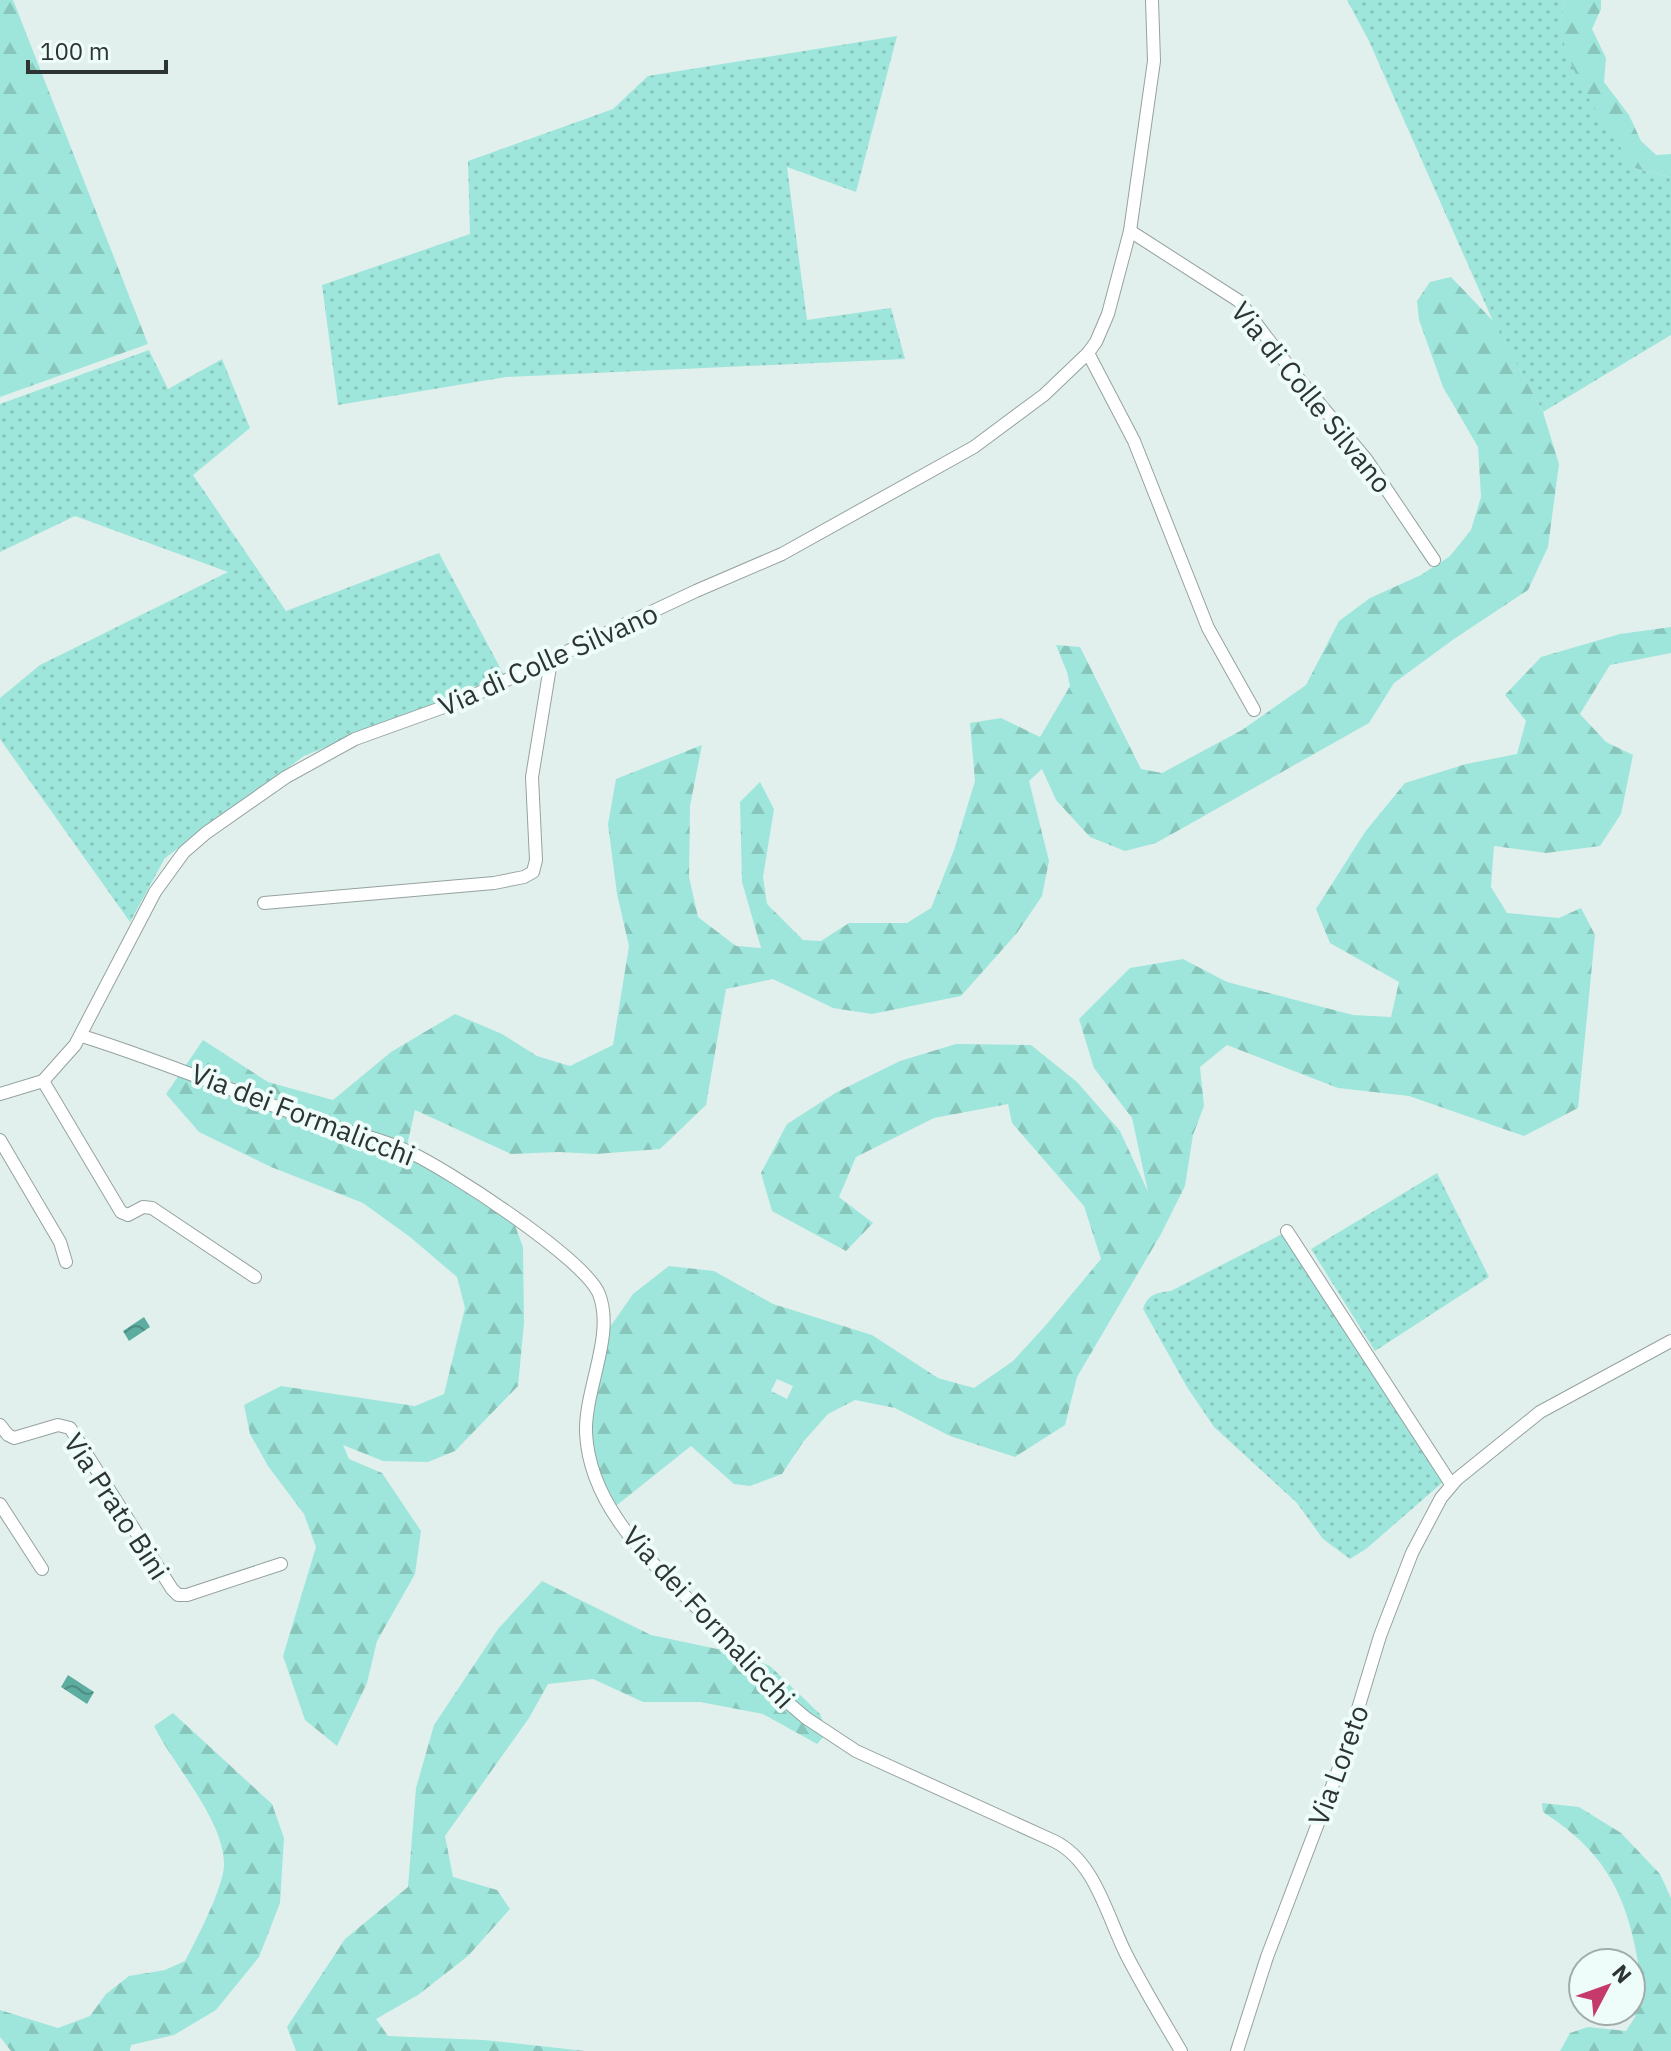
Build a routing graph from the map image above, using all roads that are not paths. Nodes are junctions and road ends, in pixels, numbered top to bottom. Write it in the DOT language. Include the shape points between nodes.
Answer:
graph roads {
  1 [pos="1152,0"];
  2 [pos="1130,231"];
  3 [pos="1088,353"];
  4 [pos="1434,560"];
  5 [pos="551,661"];
  6 [pos="1254,710"];
  7 [pos="264,903"];
  8 [pos="82,1036"];
  9 [pos="43,1081"];
  10 [pos="0,1094"];
  11 [pos="0,1140"];
  12 [pos="1287,1231"];
  13 [pos="66,1262"];
  14 [pos="255,1277"];
  15 [pos="1671,1341"];
  16 [pos="0,1425"];
  17 [pos="1451,1484"];
  18 [pos="0,1504"];
  19 [pos="281,1564"];
  20 [pos="42,1569"];
  21 [pos="1181,2051"];
  22 [pos="1237,2051"];
  1 -- 2 [label="street, Via di Colle Silvano" via="1154,61"];
  2 -- 3 [label="street, Via di Colle Silvano" via="1108,314"];
  2 -- 4 [label="street, Via di Colle Silvano" via="1239,301 1366,459"];
  3 -- 5 [label="street, Via di Colle Silvano" via="1024,411 956,459 774,559"];
  3 -- 6 [label="street" via="1130,433 1208,628"];
  5 -- 7 [label="street" via="532,777 533,872 494,883"];
  5 -- 8 [label="street, Via di Colle Silvano" via="452,706 339,746 206,833 177,860 155,892"];
  8 -- 9 [label="street"];
  8 -- 21 [label="street, Via dei Formalicchi" via="405,1150 511,1215 582,1269 599,1295 603,1323 586,1405 588,1449 601,1487 638,1548 806,1718 866,1756 1070,1851 1088,1873 1125,1953"];
  9 -- 10 [label="street"];
  9 -- 14 [label="street" via="121,1212 130,1215 152,1208"];
  11 -- 13 [label="street" via="60,1242"];
  12 -- 17 [label="street"];
  15 -- 17 [label="street, Via Loreto" via="1546,1407"];
  16 -- 19 [label="street, Via Prato Bini" via="14,1438 58,1425 70,1428 178,1595"];
  17 -- 22 [label="street, Via Loreto" via="1412,1553 1380,1636 1344,1755"];
  18 -- 20 [label="street"];
}
